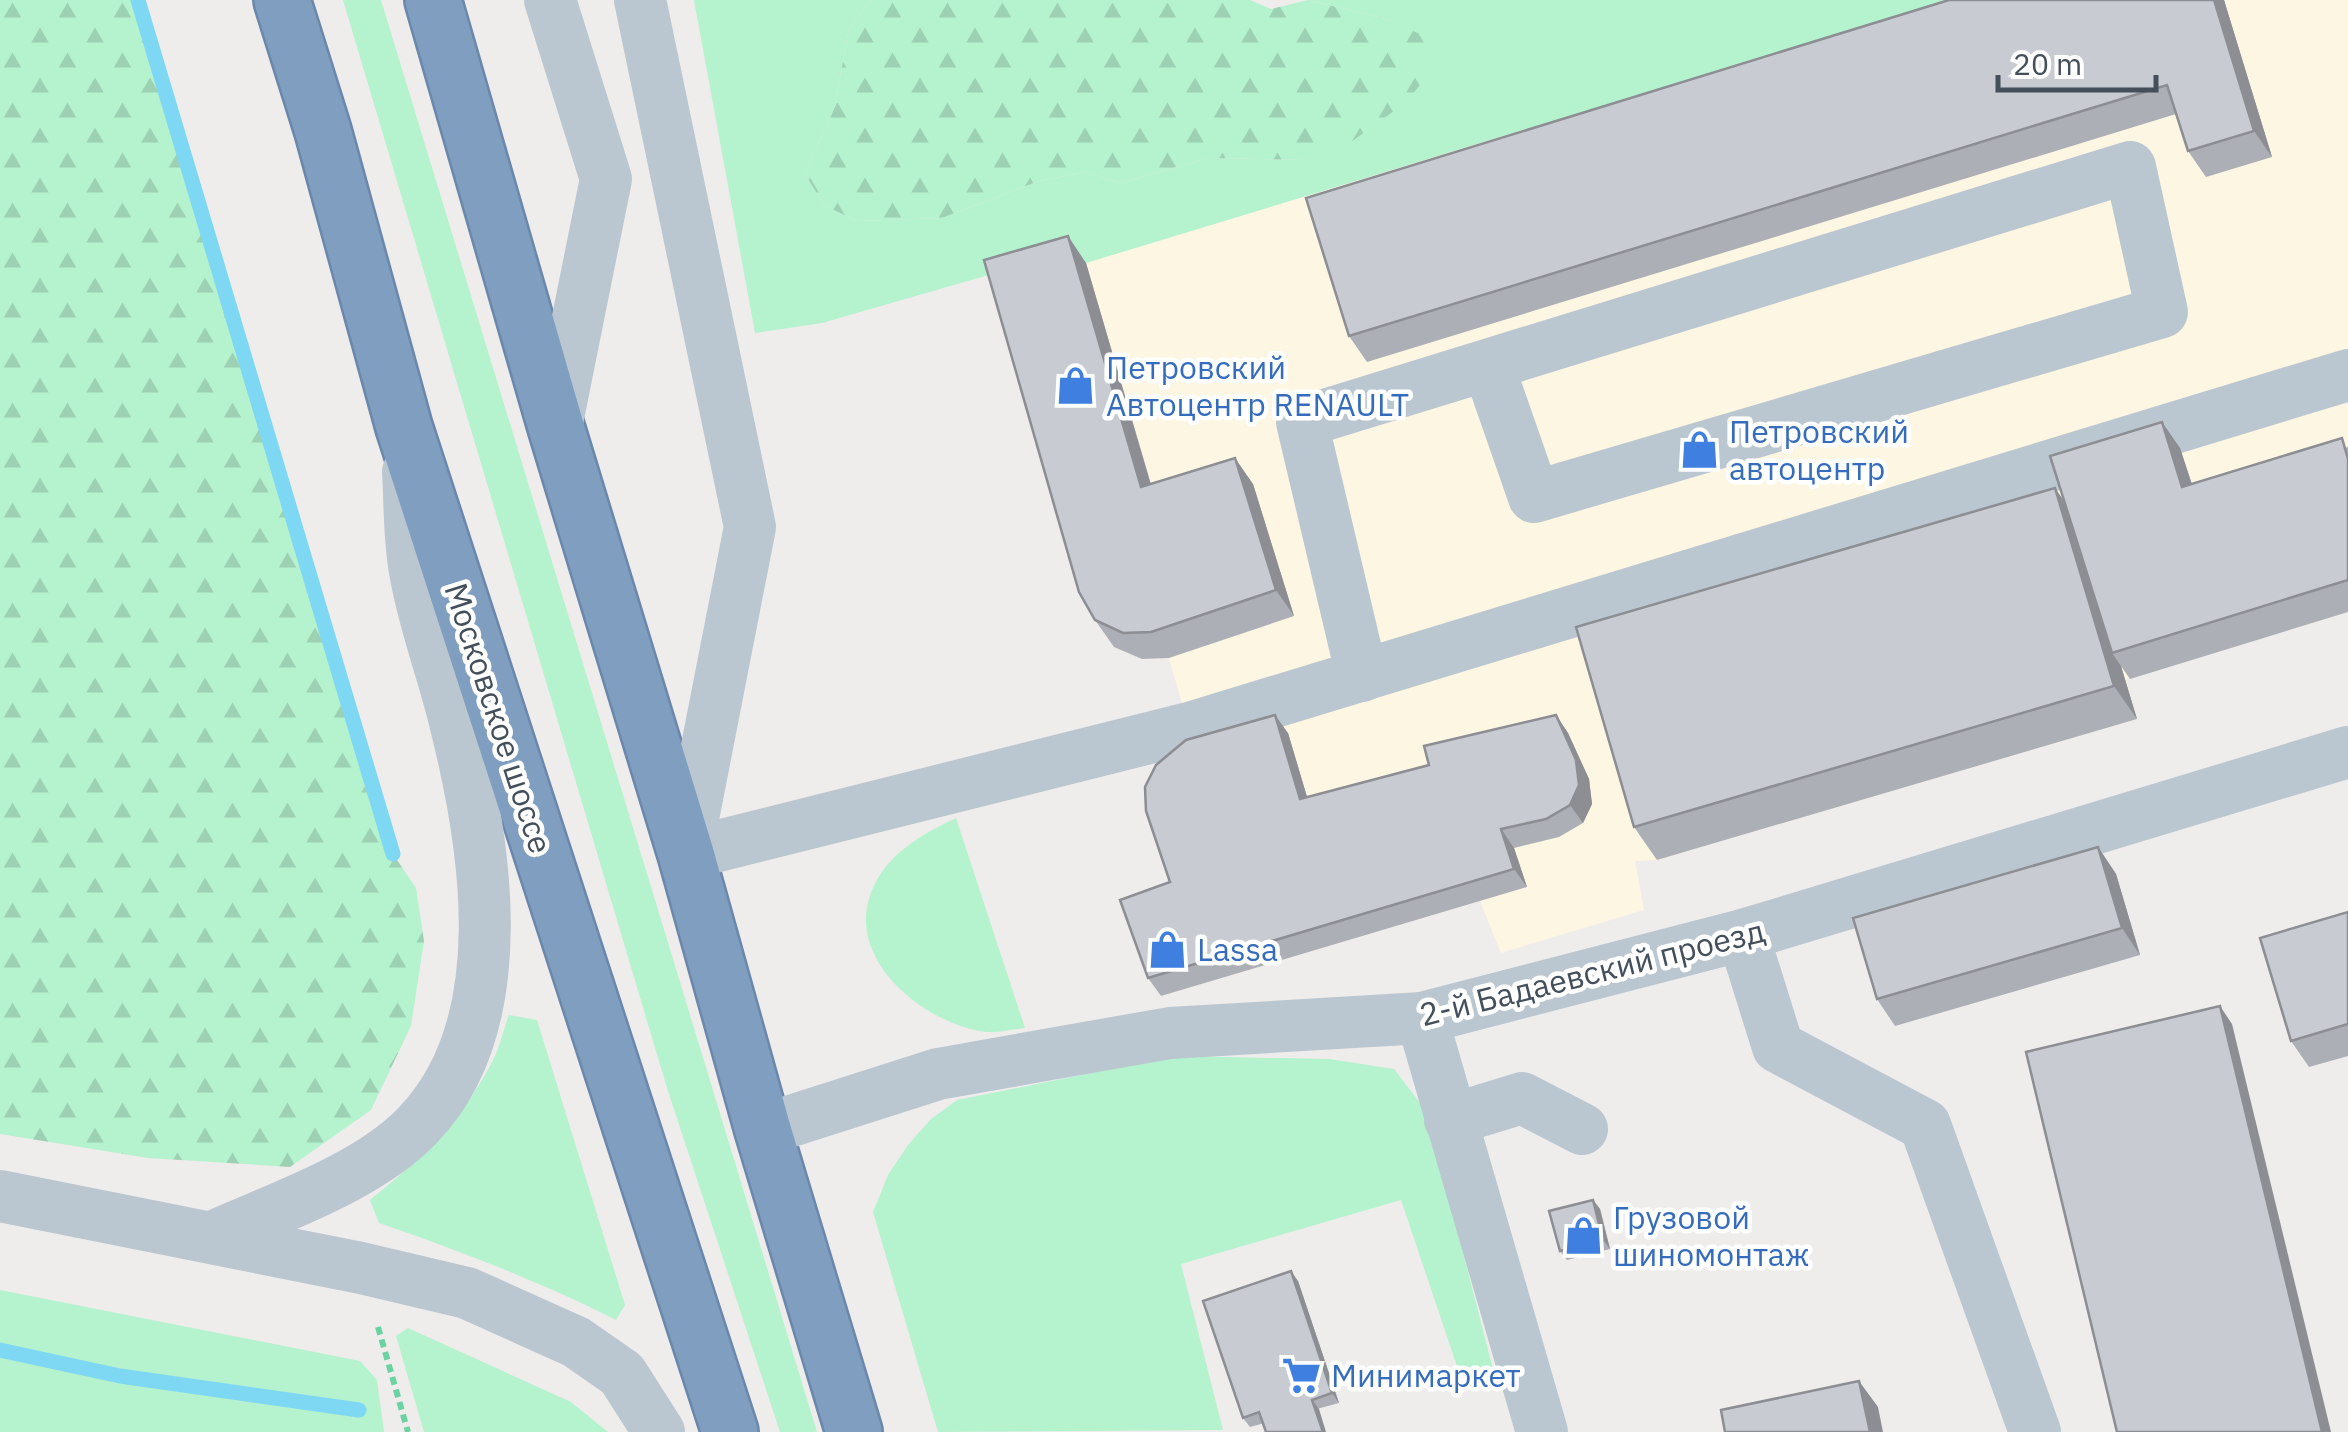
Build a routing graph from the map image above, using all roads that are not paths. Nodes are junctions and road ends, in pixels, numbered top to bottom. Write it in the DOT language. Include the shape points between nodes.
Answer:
graph roads {
  1 [pos="282,0"];
  2 [pos="433,0"];
  3 [pos="550,0"];
  4 [pos="640,0"];
  5 [pos="1488,364"];
  6 [pos="2348,375"];
  7 [pos="404,427"];
  8 [pos="556,428"];
  9 [pos="1362,676"];
  10 [pos="2348,752"];
  11 [pos="686,854"];
  12 [pos="1744,935"];
  13 [pos="1422,1018"];
  14 [pos="1450,1120"];
  15 [pos="1582,1129"];
  16 [pos="764,1130"];
  17 [pos="0,1196"];
  18 [pos="212,1237"];
  19 [pos="659,1432"];
  20 [pos="730,1432"];
  21 [pos="854,1432"];
  22 [pos="1542,1432"];
  23 [pos="2035,1432"];
  1 -- 7 [label="highway, Московское шоссе"];
  2 -- 8 [label="highway"];
  3 -- 8 [label="street" via="606,179"];
  4 -- 11 [label="street" via="750,527"];
  5 -- 5 [label="street" via="1534,497 2162,312 2130,167"];
  5 -- 9 [label="street" via="1302,422"];
  6 -- 9 [label="street"];
  7 -- 18 [label="street" via="414,570 455,722 480,852 484,975 466,1050 444,1095 416,1128 368,1163"];
  7 -- 20 [label="highway, Московское шоссе"];
  8 -- 11 [label="highway"];
  9 -- 11 [label="street" via="1078,758"];
  10 -- 12 [label="street, 2-й Бадаевский проезд"];
  11 -- 16 [label="highway"];
  12 -- 13 [label="street, 2-й Бадаевский проезд"];
  12 -- 23 [label="street" via="1778,1047 1925,1125"];
  13 -- 14 [label="street"];
  13 -- 16 [label="street, 2-й Бадаевский проезд" via="1170,1033 938,1074"];
  14 -- 15 [label="street" via="1522,1098"];
  14 -- 22 [label="street"];
  16 -- 21 [label="highway"];
  17 -- 18 [label="street"];
  18 -- 19 [label="street" via="467,1293 576,1342 622,1374"];
}
